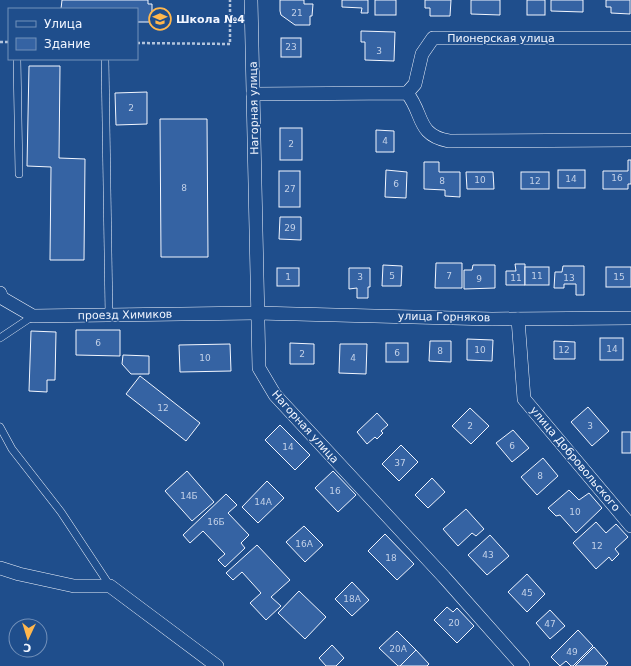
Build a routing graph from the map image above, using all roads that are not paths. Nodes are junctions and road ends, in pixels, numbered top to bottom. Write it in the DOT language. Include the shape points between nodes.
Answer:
graph roads {
  1 [pos="251,0"];
  2 [pos="631,38"];
  3 [pos="17,60"];
  4 [pos="105,60"];
  5 [pos="407,93"];
  6 [pos="253,94"];
  7 [pos="631,140"];
  8 [pos="19,174"];
  9 [pos="0,293"];
  10 [pos="257,313"];
  11 [pos="110,315"];
  12 [pos="33,316"];
  13 [pos="631,318"];
  14 [pos="518,319"];
  15 [pos="0,338"];
  16 [pos="0,427"];
  17 [pos="631,526"];
  18 [pos="0,568"];
  19 [pos="110,586"];
  20 [pos="217,666"];
  21 [pos="523,666"];
  1 -- 6 [label="street, Нагорная улица"];
  2 -- 5 [label="street, Пионерская улица" via="433,38 422,54 415,84"];
  3 -- 8 [label="lane"];
  4 -- 11 [label="lane"];
  5 -- 6 [label="street"];
  5 -- 7 [label="street" via="429,134 438,139"];
  6 -- 10 [label="street, Нагорная улица"];
  9 -- 12 [label="street" via="2,298"];
  10 -- 11 [label="street, проезд Химиков"];
  10 -- 14 [label="street, улица Горняков"];
  10 -- 21 [label="street, Нагорная улица" via="259,368 275,395"];
  11 -- 12 [label="street, проезд Химиков"];
  12 -- 15 [label="lane"];
  13 -- 14 [label="street, улица Горняков"];
  14 -- 17 [label="street, улица Добровольского" via="524,399"];
  16 -- 19 [label="lane" via="12,449 61,512"];
  18 -- 19 [label="street" via="74,586"];
  19 -- 20 [label="street"];
}
